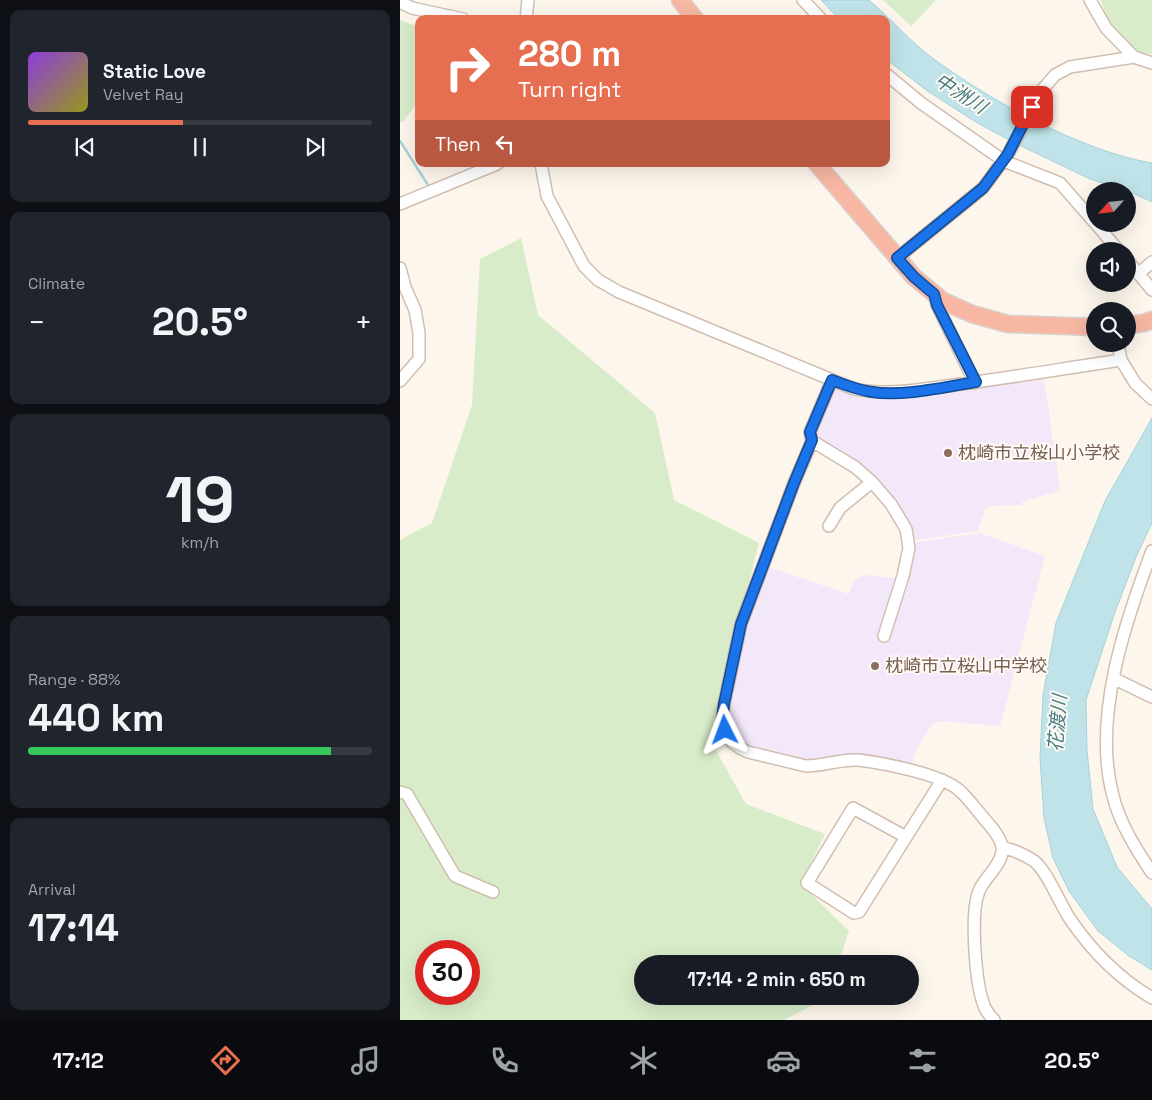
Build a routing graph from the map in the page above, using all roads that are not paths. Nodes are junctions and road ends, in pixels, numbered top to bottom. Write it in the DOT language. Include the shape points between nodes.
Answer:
graph roads {
  1 [pos="528,0"];
  2 [pos="680,0"];
  3 [pos="803,0"];
  4 [pos="1090,0"];
  5 [pos="400,2"];
  6 [pos="444,15"];
  7 [pos="526,15"];
  8 [pos="692,15"];
  9 [pos="817,15"];
  10 [pos="1134,57"];
  11 [pos="1152,63"];
  12 [pos="890,77"];
  13 [pos="1006,157"];
  14 [pos="489,167"];
  15 [pos="542,167"];
  16 [pos="820,167"];
  17 [pos="400,204"];
  18 [pos="400,210"];
  19 [pos="1086,213"];
  20 [pos="1103,232"];
  21 [pos="1111,242"];
  22 [pos="897,258"];
  23 [pos="1152,262"];
  24 [pos="400,268"];
  25 [pos="1136,271"];
  26 [pos="1138,274"];
  27 [pos="1152,290"];
  28 [pos="934,294"];
  29 [pos="1152,320"];
  30 [pos="1136,324"];
  31 [pos="1086,327"];
  32 [pos="1119,352"];
  33 [pos="1120,360"];
  34 [pos="832,380"];
  35 [pos="400,381"];
  36 [pos="976,382"];
  37 [pos="1151,399"];
  38 [pos="812,440"];
  39 [pos="872,482"];
  40 [pos="829,526"];
  41 [pos="1152,551"];
  42 [pos="1148,575"];
  43 [pos="884,636"];
  44 [pos="1113,678"];
  45 [pos="1152,697"];
  46 [pos="942,780"];
  47 [pos="400,792"];
  48 [pos="906,838"];
  49 [pos="1002,846"];
  50 [pos="1152,874"];
  51 [pos="493,892"];
  52 [pos="1152,998"];
  53 [pos="994,1020"];
  1 -- 7 [label="street"];
  2 -- 8 [label="highway"];
  3 -- 9 [label="street"];
  4 -- 10 [label="street" via="1106,28"];
  5 -- 6 [label="street"];
  10 -- 11 [label="street"];
  10 -- 13 [label="street" via="1070,67 1055,76 1032,107"];
  12 -- 13 [label="street" via="921,103"];
  13 -- 19 [label="street" via="1060,183"];
  13 -- 22 [label="street" via="983,188"];
  14 -- 17 [label="street"];
  15 -- 34 [label="street" via="547,196 560,223 584,266 598,280 619,292"];
  16 -- 22 [label="highway"];
  17 -- 18 [label="street"];
  20 -- 21 [label="street"];
  22 -- 28 [label="highway"];
  23 -- 26 [label="street"];
  24 -- 35 [label="street" via="415,310 419,359"];
  25 -- 26 [label="street"];
  26 -- 27 [label="street"];
  28 -- 31 [label="highway" via="972,314 1008,324"];
  28 -- 36 [label="street"];
  29 -- 30 [label="highway"];
  32 -- 33 [label="street"];
  33 -- 36 [label="street"];
  33 -- 37 [label="street" via="1135,383"];
  34 -- 36 [label="street" via="874,393"];
  34 -- 38 [label="street" via="810,432"];
  38 -- 39 [label="street" via="855,467"];
  38 -- 46 [label="street" via="741,624 724,704 722,720 725,730 732,742 748,752 794,764 815,766 856,760"];
  39 -- 40 [label="street" via="840,508"];
  39 -- 43 [label="street" via="891,504 906,529 909,543 903,576"];
  41 -- 42 [label="street"];
  42 -- 44 [label="street" via="1122,641"];
  44 -- 45 [label="street"];
  44 -- 50 [label="street" via="1107,736 1112,795 1119,815"];
  46 -- 48 [label="street"];
  46 -- 49 [label="street" via="959,790 992,828"];
  47 -- 51 [label="street" via="407,794 455,876"];
  48 -- 48 [label="street" via="859,912 854,913 807,883 853,808"];
  49 -- 52 [label="street" via="1034,861 1042,869 1070,919 1088,942 1114,970"];
  49 -- 53 [label="street" via="1002,854 979,889 975,905 976,966 985,1008"];
}
